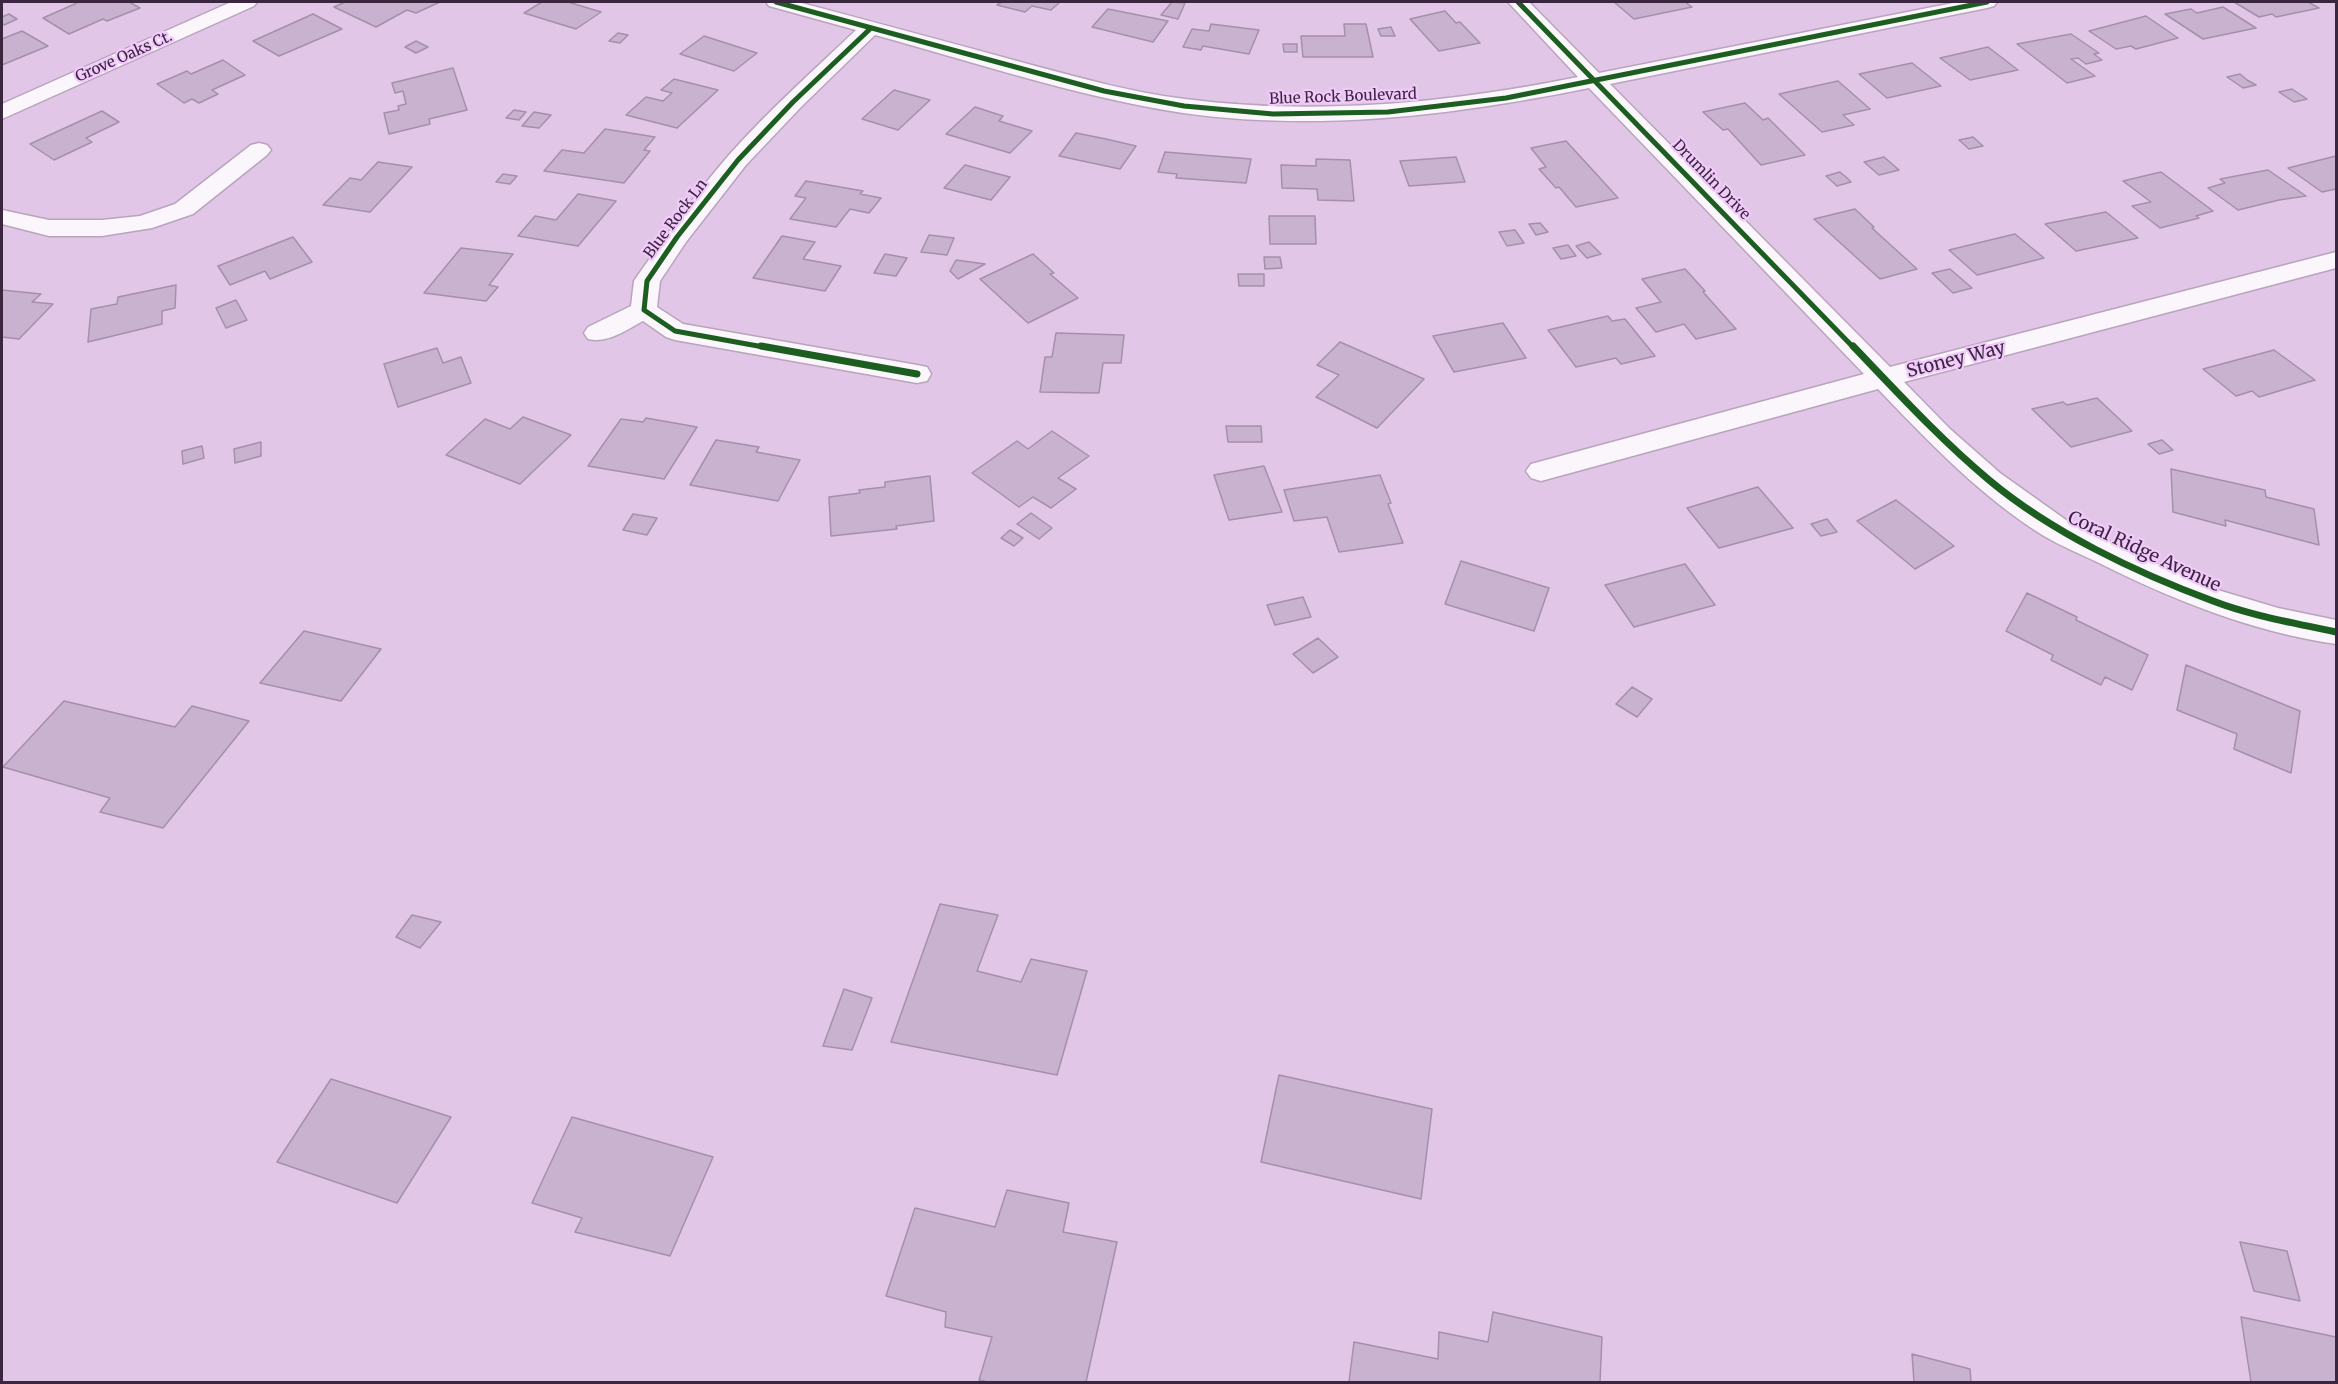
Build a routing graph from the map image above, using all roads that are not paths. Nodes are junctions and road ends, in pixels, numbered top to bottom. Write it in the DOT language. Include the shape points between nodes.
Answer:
graph roads {
  1 [pos="248,2"];
  2 [pos="776,2"];
  3 [pos="1518,2"];
  4 [pos="1987,2"];
  5 [pos="871,28"];
  6 [pos="1595,80"];
  7 [pos="2,112"];
  8 [pos="259,150"];
  9 [pos="2,217"];
  10 [pos="2337,260"];
  11 [pos="644,310"];
  12 [pos="597,333"];
  13 [pos="917,374"];
  14 [pos="1885,378"];
  15 [pos="1541,471"];
  16 [pos="2337,632"];
  1 -- 7 [label="street, Grove Oaks Ct."];
  2 -- 5 [label="street, Blue Rock Boulevard"];
  3 -- 6 [label="street, Drumlin Drive"];
  4 -- 6 [label="street, Blue Rock Boulevard"];
  5 -- 6 [label="street, Blue Rock Boulevard" via="1104,91 1184,106 1273,114 1388,112 1506,98"];
  5 -- 11 [label="street, Blue Rock Ln" via="738,160 676,237 647,281"];
  6 -- 14 [label="street, Drumlin Drive"];
  8 -- 9 [label="street" via="183,209 143,223 49,228"];
  10 -- 14 [label="street, Stoney Way"];
  11 -- 12 [label="street"];
  11 -- 13 [label="street" via="675,331"];
  14 -- 15 [label="street, Stoney Way"];
  14 -- 16 [label="street, Coral Ridge Avenue" via="1990,481 2055,528 2213,601"];
}
